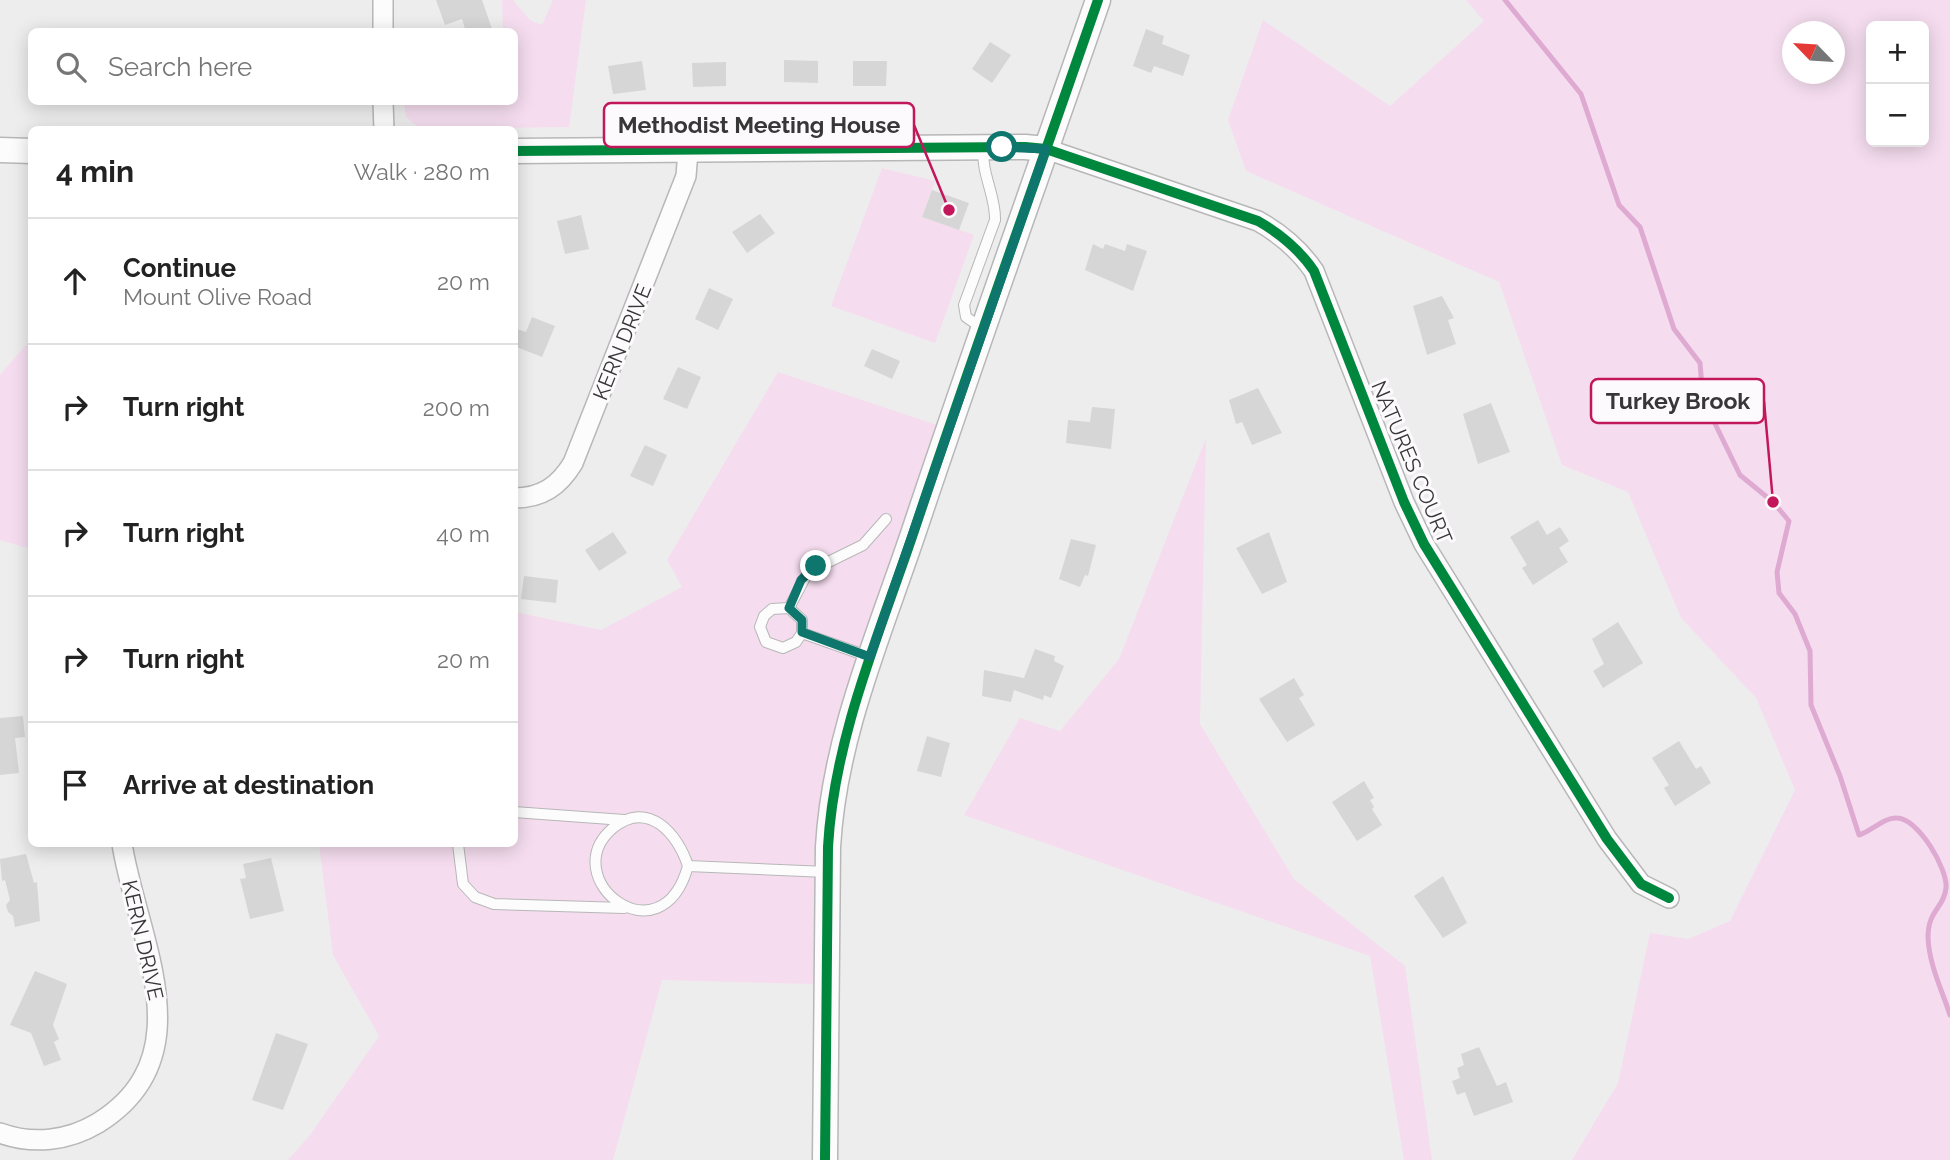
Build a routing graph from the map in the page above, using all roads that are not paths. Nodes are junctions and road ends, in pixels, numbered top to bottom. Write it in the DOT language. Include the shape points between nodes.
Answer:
graph roads {
  1 [pos="383,0"];
  2 [pos="1098,0"];
  3 [pos="383,28"];
  4 [pos="383,105"];
  5 [pos="384,126"];
  6 [pos="984,147"];
  7 [pos="1046,149"];
  8 [pos="0,150"];
  9 [pos="28,151"];
  10 [pos="518,151"];
  11 [pos="688,151"];
  12 [pos="982,329"];
  13 [pos="518,497"];
  14 [pos="886,519"];
  15 [pos="789,608"];
  16 [pos="802,632"];
  17 [pos="870,657"];
  18 [pos="518,812"];
  19 [pos="625,820"];
  20 [pos="123,847"];
  21 [pos="458,847"];
  22 [pos="688,866"];
  23 [pos="827,872"];
  24 [pos="1669,898"];
  25 [pos="624,908"];
  26 [pos="0,1133"];
  27 [pos="825,1160"];
  1 -- 3 [label="street"];
  2 -- 7 [label="street"];
  4 -- 5 [label="street"];
  6 -- 7 [label="street"];
  6 -- 11 [label="street"];
  6 -- 12 [label="lane" via="982,158 995,220 964,305 966,317"];
  7 -- 12 [label="street"];
  7 -- 24 [label="street, NATURES COURT" via="1258,221 1306,259 1424,544 1607,839 1641,884"];
  8 -- 9 [label="street"];
  10 -- 11 [label="street"];
  11 -- 13 [label="street, KERN DRIVE" via="686,176 573,463 547,492"];
  12 -- 17 [label="street"];
  14 -- 15 [label="lane" via="863,545 808,572"];
  15 -- 16 [label="lane" via="802,620"];
  15 -- 16 [label="lane" via="776,607 764,617 760,627 763,639 783,648 796,642"];
  16 -- 17 [label="lane"];
  17 -- 23 [label="street" via="839,760 830,806"];
  18 -- 19 [label="lane"];
  19 -- 22 [label="lane" via="654,821 667,827 676,836"];
  19 -- 25 [label="lane" via="605,837 596,861 603,885"];
  20 -- 26 [label="street, KERN DRIVE" via="158,995 158,1039 150,1063 130,1096 75,1134 37,1141"];
  21 -- 25 [label="lane" via="463,884 483,902"];
  22 -- 23 [label="lane"];
  22 -- 25 [label="lane" via="670,900 648,909"];
  23 -- 27 [label="street"];
}
